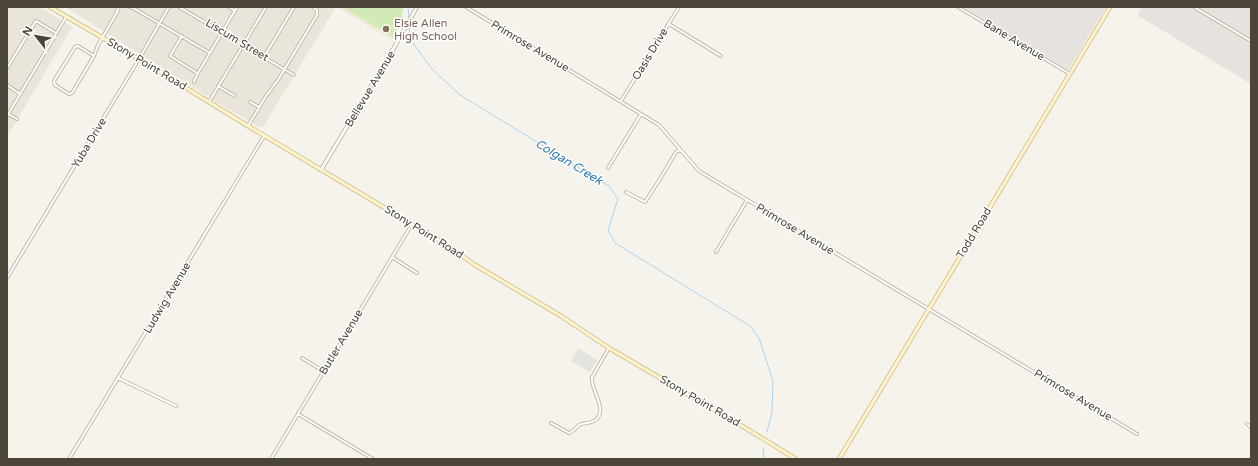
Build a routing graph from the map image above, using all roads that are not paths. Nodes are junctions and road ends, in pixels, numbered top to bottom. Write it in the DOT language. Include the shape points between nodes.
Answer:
graph roads {
  1 [pos="50,7"];
  2 [pos="118,7"];
  3 [pos="130,7"];
  4 [pos="169,7"];
  5 [pos="179,7"];
  6 [pos="229,7"];
  7 [pos="238,7"];
  8 [pos="266,7"];
  9 [pos="294,7"];
  10 [pos="313,7"];
  11 [pos="417,7"];
  12 [pos="466,7"];
  13 [pos="678,7"];
  14 [pos="958,7"];
  15 [pos="1110,7"];
  16 [pos="1194,7"];
  17 [pos="235,11"];
  18 [pos="66,17"];
  19 [pos="159,23"];
  20 [pos="669,24"];
  21 [pos="223,32"];
  22 [pos="56,33"];
  23 [pos="182,36"];
  24 [pos="102,38"];
  25 [pos="1251,41"];
  26 [pos="243,44"];
  27 [pos="210,53"];
  28 [pos="94,56"];
  29 [pos="264,56"];
  30 [pos="721,56"];
  31 [pos="139,59"];
  32 [pos="7,68"];
  33 [pos="284,69"];
  34 [pos="197,73"];
  35 [pos="1070,74"];
  36 [pos="294,75"];
  37 [pos="194,82"];
  38 [pos="7,85"];
  39 [pos="218,86"];
  40 [pos="20,94"];
  41 [pos="235,96"];
  42 [pos="209,102"];
  43 [pos="250,102"];
  44 [pos="621,102"];
  45 [pos="259,107"];
  46 [pos="7,114"];
  47 [pos="641,114"];
  48 [pos="17,119"];
  49 [pos="248,126"];
  50 [pos="264,136"];
  51 [pos="680,150"];
  52 [pos="608,168"];
  53 [pos="322,170"];
  54 [pos="626,192"];
  55 [pos="747,200"];
  56 [pos="412,224"];
  57 [pos="716,252"];
  58 [pos="392,257"];
  59 [pos="417,273"];
  60 [pos="7,278"];
  61 [pos="929,308"];
  62 [pos="609,348"];
  63 [pos="302,358"];
  64 [pos="323,371"];
  65 [pos="118,378"];
  66 [pos="176,406"];
  67 [pos="298,414"];
  68 [pos="551,423"];
  69 [pos="1247,424"];
  70 [pos="1251,427"];
  71 [pos="1137,434"];
  72 [pos="69,459"];
  73 [pos="271,459"];
  74 [pos="373,459"];
  75 [pos="796,459"];
  76 [pos="839,459"];
  1 -- 18 [label="main road, Stony Point Road"];
  2 -- 24 [label="street"];
  3 -- 19 [label="street"];
  4 -- 19 [label="street, Yuba Drive"];
  5 -- 21 [label="street, Liscum Street"];
  6 -- 17 [label="street"];
  7 -- 17 [label="street"];
  8 -- 26 [label="street"];
  9 -- 29 [label="street"];
  10 -- 33 [label="street" via="318,12 317,15"];
  11 -- 53 [label="street, Bellevue Avenue"];
  12 -- 44 [label="street, Primrose Avenue"];
  13 -- 20 [label="street, Oasis Drive"];
  14 -- 35 [label="street, Bane Avenue"];
  15 -- 35 [label="main road, Todd Road"];
  16 -- 25 [label="street"];
  17 -- 21 [label="street"];
  18 -- 22 [label="street"];
  18 -- 24 [label="main road, Stony Point Road"];
  19 -- 23 [label="street"];
  19 -- 31 [label="street, Yuba Drive"];
  20 -- 30 [label="street"];
  20 -- 44 [label="street, Oasis Drive"];
  21 -- 26 [label="street, Liscum Street"];
  21 -- 27 [label="street"];
  22 -- 32 [label="street" via="36,21"];
  22 -- 40 [label="street"];
  23 -- 27 [label="street"];
  23 -- 34 [label="street" via="170,56"];
  24 -- 28 [label="street"];
  24 -- 31 [label="main road, Stony Point Road"];
  26 -- 29 [label="street, Liscum Street"];
  26 -- 39 [label="street"];
  27 -- 34 [label="street"];
  28 -- 28 [label="street" via="78,46 75,47 54,82 55,85 69,94 72,93"];
  29 -- 33 [label="street, Liscum Street"];
  31 -- 42 [label="main road, Stony Point Road"];
  31 -- 60 [label="street, Yuba Drive"];
  33 -- 36 [label="street, Liscum Street"];
  33 -- 45 [label="street"];
  34 -- 37 [label="street"];
  35 -- 61 [label="main road, Todd Road"];
  38 -- 40 [label="street"];
  39 -- 41 [label="street"];
  39 -- 42 [label="street"];
  40 -- 46 [label="street"];
  42 -- 49 [label="main road, Stony Point Road"];
  43 -- 45 [label="street"];
  44 -- 47 [label="street, Primrose Avenue"];
  45 -- 49 [label="street"];
  46 -- 48 [label="street"];
  47 -- 51 [label="street, Primrose Avenue" via="659,125"];
  47 -- 52 [label="street"];
  49 -- 50 [label="main road, Stony Point Road"];
  50 -- 53 [label="main road, Stony Point Road"];
  50 -- 65 [label="street, Ludwig Avenue"];
  51 -- 54 [label="street" via="676,152 645,202"];
  51 -- 55 [label="street, Primrose Avenue" via="699,171"];
  53 -- 56 [label="main road, Stony Point Road"];
  55 -- 57 [label="street"];
  55 -- 61 [label="street, Primrose Avenue"];
  56 -- 58 [label="street, Butler Avenue"];
  56 -- 62 [label="main road, Stony Point Road"];
  58 -- 59 [label="street"];
  58 -- 64 [label="street, Butler Avenue"];
  61 -- 71 [label="street, Primrose Avenue"];
  61 -- 76 [label="main road, Todd Road"];
  62 -- 68 [label="street" via="592,377 600,407 596,419 581,424 569,433"];
  62 -- 75 [label="main road, Stony Point Road"];
  63 -- 64 [label="street"];
  64 -- 67 [label="street, Butler Avenue"];
  65 -- 66 [label="street"];
  65 -- 72 [label="street, Ludwig Avenue"];
  67 -- 73 [label="street, Butler Avenue"];
  67 -- 74 [label="street"];
  69 -- 70 [label="street"];
}
